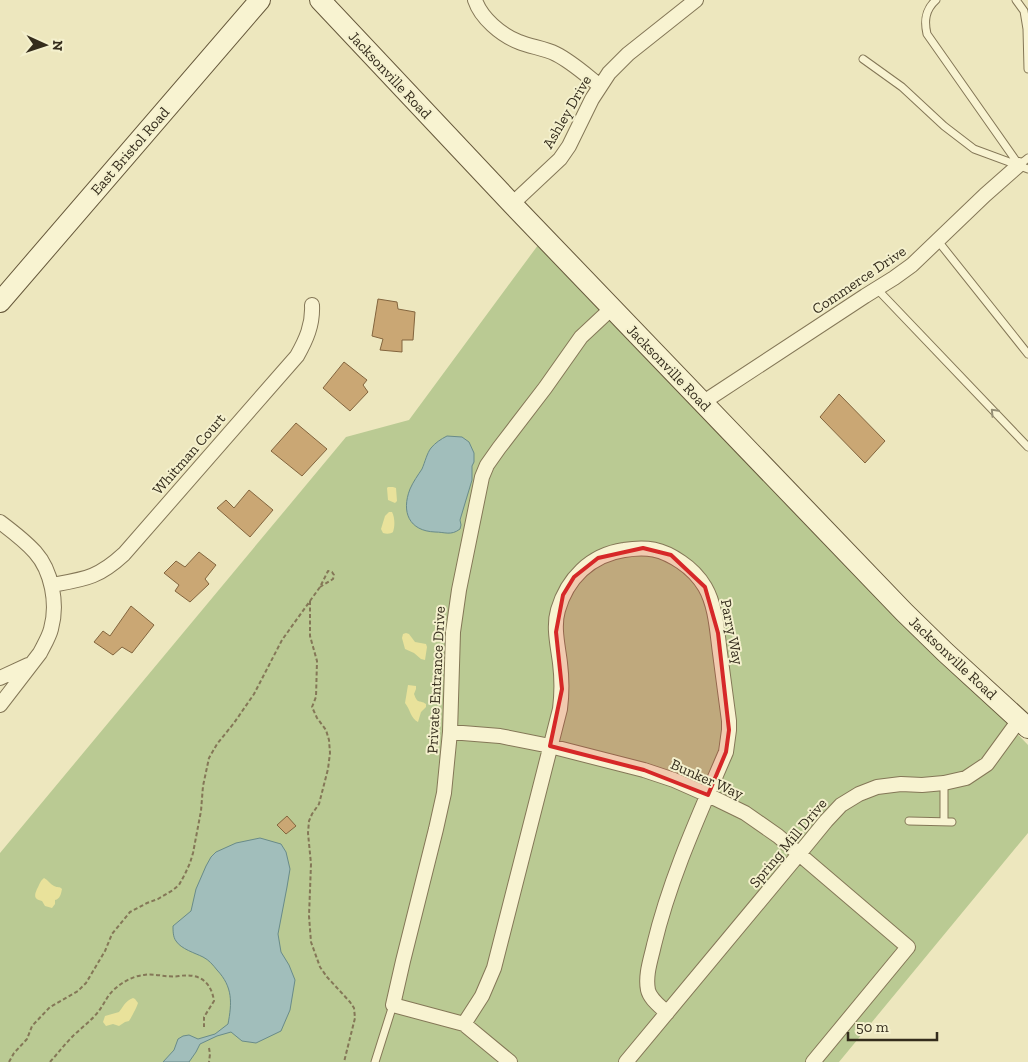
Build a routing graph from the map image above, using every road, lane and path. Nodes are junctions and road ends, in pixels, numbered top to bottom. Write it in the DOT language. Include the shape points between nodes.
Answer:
graph roads {
  1 [pos="260,0"];
  2 [pos="320,0"];
  3 [pos="475,0"];
  4 [pos="936,0"];
  5 [pos="1016,0"];
  6 [pos="692,1"];
  7 [pos="863,59"];
  8 [pos="1028,69"];
  9 [pos="600,86"];
  10 [pos="1025,164"];
  11 [pos="512,204"];
  12 [pos="938,241"];
  13 [pos="877,289"];
  14 [pos="0,302"];
  15 [pos="312,305"];
  16 [pos="612,308"];
  17 [pos="1028,354"];
  18 [pos="702,403"];
  19 [pos="1028,447"];
  20 [pos="0,522"];
  21 [pos="52,585"];
  22 [pos="320,587"];
  23 [pos="310,601"];
  24 [pos="31,664"];
  25 [pos="0,678"];
  26 [pos="0,705"];
  27 [pos="1025,721"];
  28 [pos="450,732"];
  29 [pos="550,746"];
  30 [pos="944,783"];
  31 [pos="708,795"];
  32 [pos="909,821"];
  33 [pos="799,854"];
  34 [pos="393,1005"];
  35 [pos="667,1013"];
  36 [pos="464,1024"];
  37 [pos="204,1027"];
  38 [pos="209,1048"];
  39 [pos="9,1062"];
  40 [pos="50,1062"];
  41 [pos="209,1062"];
  42 [pos="344,1062"];
  43 [pos="375,1062"];
  44 [pos="510,1062"];
  45 [pos="626,1062"];
  46 [pos="813,1062"];
  1 -- 14 [label="main road, East Bristol Road"];
  2 -- 11 [label="main road, Jacksonville Road"];
  3 -- 9 [label="street" via="483,15 510,38 547,49 569,61"];
  4 -- 10 [label="lane" via="926,14 927,34"];
  5 -- 8 [label="lane" via="1024,11"];
  6 -- 9 [label="street, Ashley Drive" via="628,54 608,73"];
  7 -- 10 [label="lane" via="902,87 974,149"];
  9 -- 11 [label="street, Ashley Drive" via="560,159"];
  10 -- 12 [label="street, Commerce Drive" via="985,196"];
  11 -- 16 [label="main road, Jacksonville Road"];
  12 -- 13 [label="street, Commerce Drive" via="912,265"];
  12 -- 17 [label="lane"];
  13 -- 18 [label="street, Commerce Drive"];
  19 -- 13 [label="lane, one-way"];
  15 -- 21 [label="street, Whitman Court" via="310,331 297,356 124,554 94,576"];
  16 -- 18 [label="main road, Jacksonville Road"];
  16 -- 28 [label="street, Private Entrance Drive" via="581,337 499,448 482,477 452,632"];
  18 -- 27 [label="main road, Jacksonville Road" via="904,612"];
  20 -- 21 [label="street" via="34,551 44,564"];
  21 -- 24 [label="street" via="52,627"];
  22 -- 22 [label="path" via="328,572 332,572 333,580"];
  22 -- 23 [label="path"];
  23 -- 39 [label="path" via="282,640 254,694 209,758 193,853 179,885 130,912 112,934 86,983 50,1007 32,1026 27,1040"];
  23 -- 42 [label="path" via="310,636 317,661 316,697 312,707 326,730 330,754 319,804 309,821 309,916 311,942 320,967 354,1008 355,1018"];
  24 -- 25 [label="street"];
  24 -- 26 [label="street"];
  27 -- 30 [label="street, Spring Mill Drive" via="988,764 966,778"];
  28 -- 29 [label="street, Bunker Way" via="500,736"];
  28 -- 34 [label="street, Private Entrance Drive" via="444,793"];
  29 -- 31 [label="street, Bunker Way" via="644,770"];
  29 -- 31 [label="street, Parry Way" via="562,689 556,632 557,613 563,595 574,577 598,558 631,549 656,550 685,564 705,587 714,608 729,730 726,752"];
  29 -- 36 [label="street, Parry Way" via="494,968 482,996"];
  30 -- 32 [label="lane" via="948,822"];
  30 -- 33 [label="street, Spring Mill Drive" via="877,787 859,794 841,805"];
  31 -- 33 [label="street, Bunker Way" via="745,813"];
  31 -- 35 [label="street, Parry Way" via="672,883 650,963 648,991"];
  33 -- 35 [label="street, Spring Mill Drive"];
  33 -- 46 [label="street, Bunker Way" via="908,947"];
  34 -- 36 [label="street"];
  34 -- 43 [label="lane"];
  35 -- 45 [label="street, Spring Mill Drive"];
  36 -- 44 [label="street"];
  37 -- 40 [label="path" via="204,1017 214,1001 213,993 204,980 194,976 172,978 145,974 130,978 110,994 98,1012"];
  38 -- 41 [label="path"];
}
